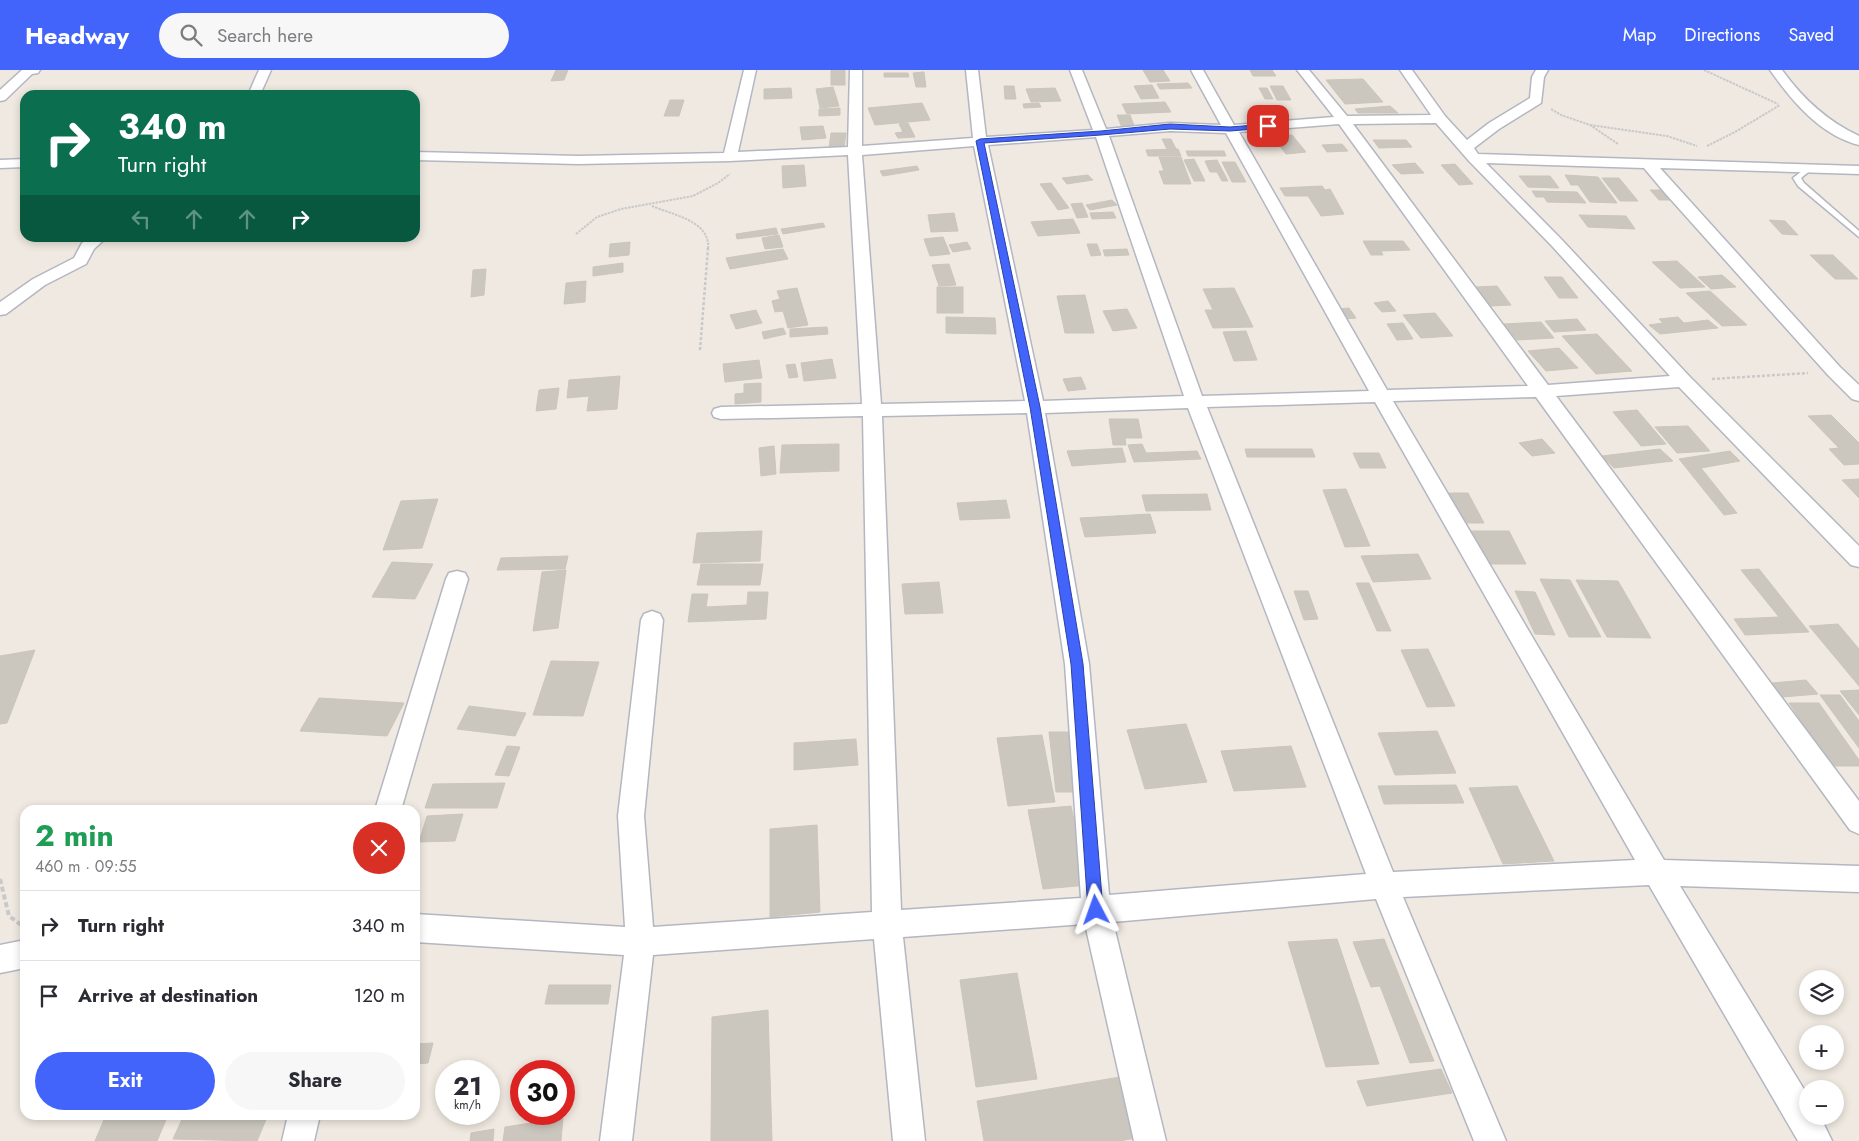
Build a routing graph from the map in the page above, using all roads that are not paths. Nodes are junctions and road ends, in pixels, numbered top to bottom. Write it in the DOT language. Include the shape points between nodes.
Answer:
graph roads {
  1 [pos="48,70"];
  2 [pos="265,70"];
  3 [pos="750,70"];
  4 [pos="856,70"];
  5 [pos="972,70"];
  6 [pos="1076,70"];
  7 [pos="1197,70"];
  8 [pos="1303,70"];
  9 [pos="1406,70"];
  10 [pos="1542,70"];
  11 [pos="1776,70"];
  12 [pos="31,71"];
  13 [pos="256,90"];
  14 [pos="0,97"];
  15 [pos="1440,119"];
  16 [pos="1343,120"];
  17 [pos="1230,129"];
  18 [pos="1101,133"];
  19 [pos="980,141"];
  20 [pos="1859,141"];
  21 [pos="855,151"];
  22 [pos="1470,153"];
  23 [pos="420,156"];
  24 [pos="737,157"];
  25 [pos="1648,162"];
  26 [pos="20,163"];
  27 [pos="0,164"];
  28 [pos="1808,169"];
  29 [pos="1859,170"];
  30 [pos="1859,235"];
  31 [pos="93,242"];
  32 [pos="0,310"];
  33 [pos="1684,381"];
  34 [pos="1541,391"];
  35 [pos="1378,394"];
  36 [pos="1859,395"];
  37 [pos="1195,401"];
  38 [pos="1035,407"];
  39 [pos="872,409"];
  40 [pos="721,413"];
  41 [pos="1859,559"];
  42 [pos="457,579"];
  43 [pos="652,620"];
  44 [pos="389,805"];
  45 [pos="1859,822"];
  46 [pos="1654,872"];
  47 [pos="1859,879"];
  48 [pos="1384,886"];
  49 [pos="1096,910"];
  50 [pos="887,925"];
  51 [pos="420,928"];
  52 [pos="640,942"];
  53 [pos="20,955"];
  54 [pos="0,959"];
  55 [pos="303,1120"];
  56 [pos="298,1141"];
  57 [pos="616,1141"];
  58 [pos="909,1141"];
  59 [pos="1150,1141"];
  60 [pos="1490,1141"];
  61 [pos="1816,1141"];
  1 -- 12 [label="street"];
  2 -- 13 [label="street"];
  3 -- 24 [label="street"];
  4 -- 21 [label="street"];
  5 -- 19 [label="street"];
  6 -- 18 [label="street"];
  7 -- 17 [label="street"];
  8 -- 16 [label="street"];
  9 -- 15 [label="street"];
  10 -- 22 [label="street" via="1538,77 1536,100 1494,126"];
  11 -- 20 [label="street" via="1790,92 1825,124"];
  12 -- 14 [label="street"];
  15 -- 16 [label="street"];
  15 -- 22 [label="street"];
  16 -- 17 [label="street"];
  16 -- 34 [label="street"];
  17 -- 18 [label="street" via="1170,126"];
  17 -- 35 [label="street"];
  18 -- 19 [label="street"];
  18 -- 37 [label="street"];
  19 -- 21 [label="street"];
  19 -- 38 [label="street"];
  21 -- 24 [label="street"];
  21 -- 39 [label="street"];
  22 -- 25 [label="street"];
  22 -- 33 [label="street"];
  23 -- 24 [label="street" via="578,160"];
  25 -- 28 [label="street"];
  25 -- 36 [label="street"];
  26 -- 27 [label="street"];
  28 -- 29 [label="street"];
  28 -- 30 [label="lane" via="1796,178 1800,184"];
  31 -- 32 [label="street" via="80,261 39,282"];
  33 -- 34 [label="street"];
  33 -- 41 [label="street"];
  34 -- 35 [label="street"];
  34 -- 45 [label="street"];
  35 -- 37 [label="street"];
  35 -- 46 [label="street"];
  37 -- 38 [label="street"];
  37 -- 48 [label="street"];
  38 -- 39 [label="street"];
  38 -- 49 [label="street" via="1077,664"];
  39 -- 40 [label="street"];
  39 -- 50 [label="street"];
  42 -- 44 [label="street"];
  43 -- 52 [label="street" via="632,816"];
  46 -- 47 [label="street"];
  46 -- 48 [label="street"];
  46 -- 61 [label="street"];
  48 -- 49 [label="street"];
  48 -- 60 [label="street"];
  49 -- 50 [label="street"];
  49 -- 59 [label="street"];
  50 -- 52 [label="street"];
  50 -- 58 [label="street"];
  51 -- 52 [label="street"];
  52 -- 57 [label="street"];
  53 -- 54 [label="street"];
  55 -- 56 [label="street"];
}
